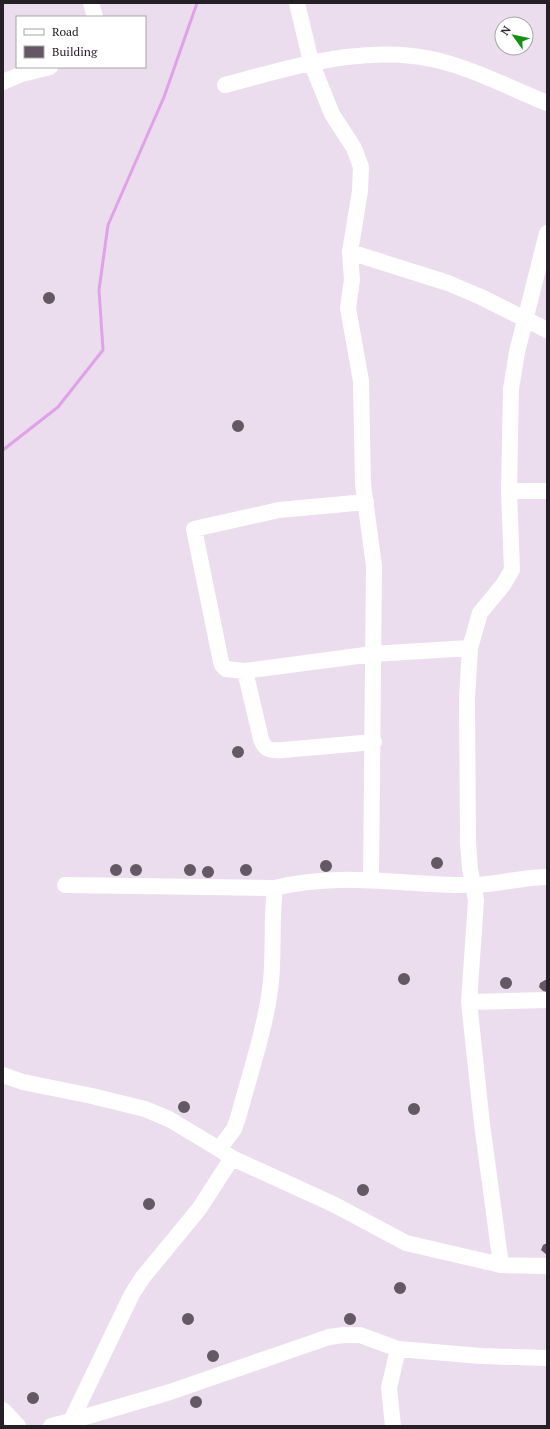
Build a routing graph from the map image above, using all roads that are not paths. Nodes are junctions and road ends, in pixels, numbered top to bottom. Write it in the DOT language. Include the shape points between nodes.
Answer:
graph roads {
  1 [pos="90,3"];
  2 [pos="296,3"];
  3 [pos="96,16"];
  4 [pos="311,62"];
  5 [pos="46,68"];
  6 [pos="3,82"];
  7 [pos="225,85"];
  8 [pos="547,102"];
  9 [pos="547,233"];
  10 [pos="350,252"];
  11 [pos="525,318"];
  12 [pos="547,330"];
  13 [pos="547,491"];
  14 [pos="509,492"];
  15 [pos="366,502"];
  16 [pos="470,648"];
  17 [pos="373,654"];
  18 [pos="245,671"];
  19 [pos="374,742"];
  20 [pos="547,877"];
  21 [pos="371,880"];
  22 [pos="65,885"];
  23 [pos="473,885"];
  24 [pos="275,888"];
  25 [pos="547,1000"];
  26 [pos="470,1002"];
  27 [pos="3,1075"];
  28 [pos="225,1153"];
  29 [pos="501,1265"];
  30 [pos="547,1266"];
  31 [pos="398,1349"];
  32 [pos="547,1358"];
  33 [pos="3,1410"];
  34 [pos="71,1421"];
  35 [pos="18,1426"];
  36 [pos="52,1426"];
  37 [pos="393,1426"];
  1 -- 3 [label="street"];
  2 -- 4 [label="street"];
  4 -- 7 [label="street"];
  4 -- 8 [label="street" via="364,55 422,58 450,63"];
  4 -- 10 [label="street" via="332,114 354,148 362,166"];
  5 -- 6 [label="street"];
  9 -- 11 [label="street"];
  10 -- 11 [label="street" via="448,284"];
  10 -- 15 [label="street" via="352,280 348,308 361,381 362,461"];
  11 -- 12 [label="street"];
  11 -- 14 [label="street" via="511,389"];
  13 -- 14 [label="street"];
  14 -- 16 [label="street" via="512,570 504,585 480,613"];
  15 -- 17 [label="street" via="374,566"];
  15 -- 18 [label="street" via="279,510 194,529 222,665 231,670"];
  16 -- 17 [label="street"];
  16 -- 23 [label="street" via="467,698 468,842"];
  17 -- 18 [label="street"];
  17 -- 19 [label="street"];
  18 -- 19 [label="street" via="261,739 269,750"];
  19 -- 21 [label="street"];
  20 -- 23 [label="street"];
  21 -- 23 [label="street"];
  21 -- 24 [label="street" via="294,883"];
  22 -- 24 [label="street"];
  23 -- 26 [label="street" via="476,900"];
  24 -- 28 [label="street" via="272,908 271,981 238,1118"];
  25 -- 26 [label="street"];
  26 -- 29 [label="street" via="482,1124"];
  27 -- 28 [label="street" via="23,1082 145,1109 169,1119"];
  28 -- 29 [label="street" via="406,1243"];
  28 -- 34 [label="street" via="198,1209 143,1276 132,1294"];
  29 -- 30 [label="street"];
  31 -- 32 [label="street"];
  31 -- 34 [label="street" via="360,1335 328,1337 170,1392"];
  31 -- 37 [label="street" via="389,1388"];
  33 -- 35 [label="street"];
  34 -- 36 [label="street"];
}
